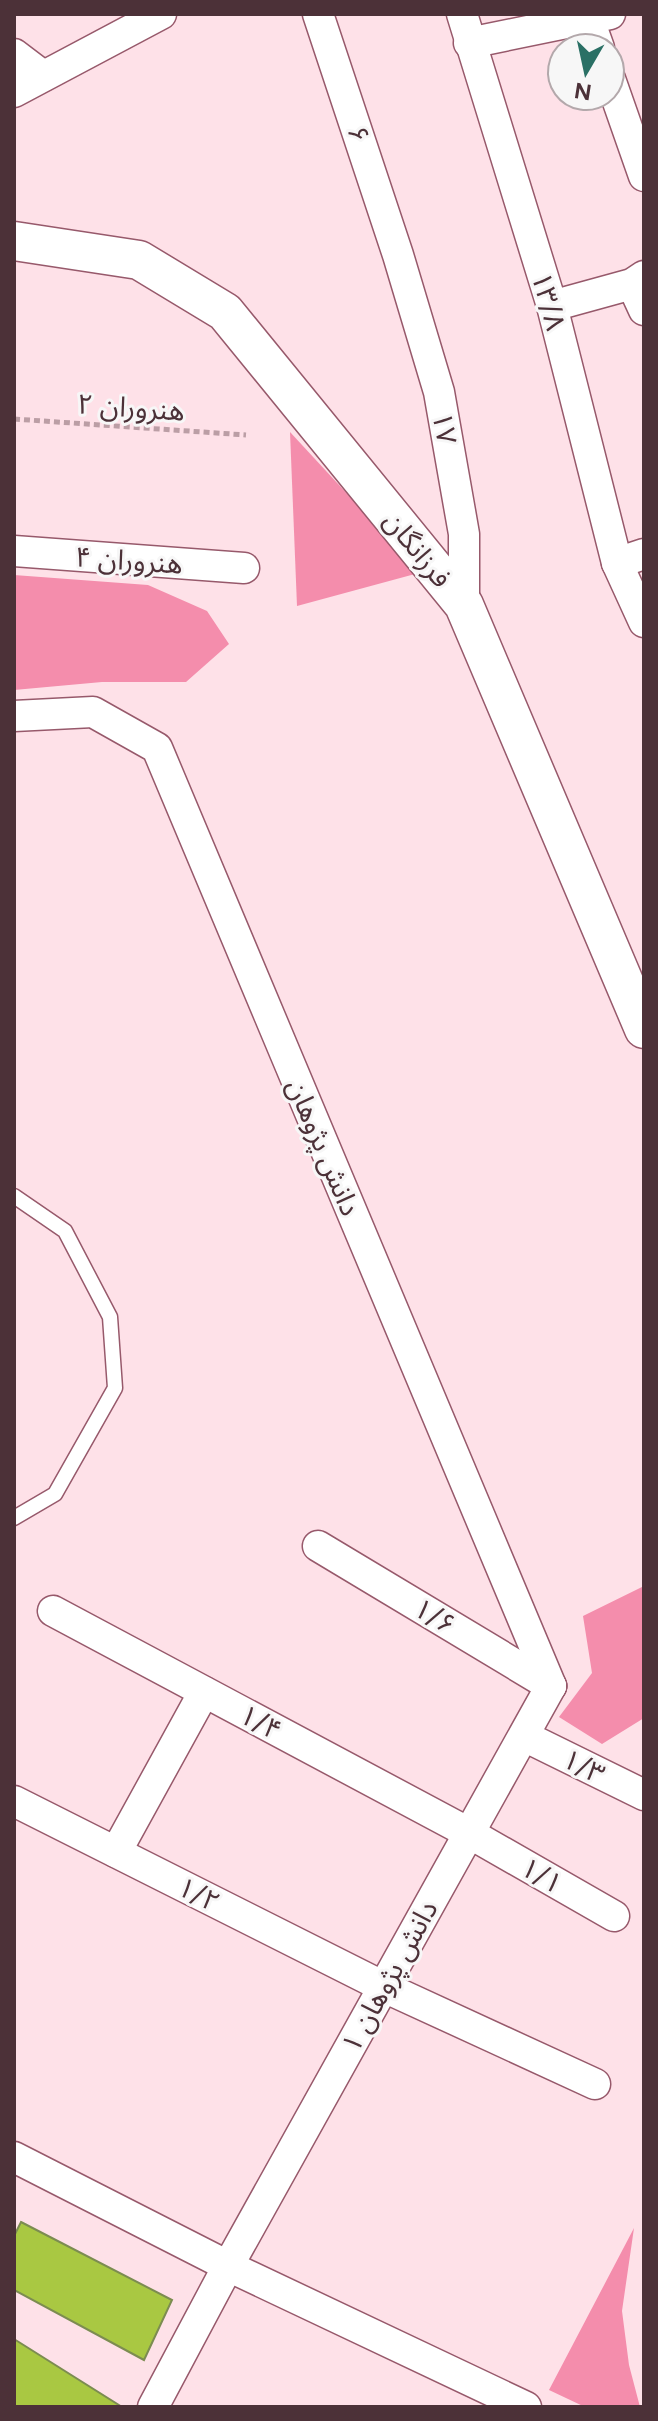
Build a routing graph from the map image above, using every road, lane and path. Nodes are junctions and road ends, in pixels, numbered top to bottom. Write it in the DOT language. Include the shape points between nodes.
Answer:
graph roads {
  1 [pos="318,14"];
  2 [pos="151,16"];
  3 [pos="597,24"];
  4 [pos="466,28"];
  5 [pos="14,54"];
  6 [pos="43,76"];
  7 [pos="14,92"];
  8 [pos="622,112"];
  9 [pos="644,176"];
  10 [pos="14,241"];
  11 [pos="398,255"];
  12 [pos="640,290"];
  13 [pos="552,306"];
  14 [pos="14,419"];
  15 [pos="246,435"];
  16 [pos="14,551"];
  17 [pos="631,558"];
  18 [pos="244,568"];
  19 [pos="464,605"];
  20 [pos="644,622"];
  21 [pos="14,716"];
  22 [pos="644,1029"];
  23 [pos="14,1196"];
  24 [pos="14,1518"];
  25 [pos="318,1546"];
  26 [pos="53,1611"];
  27 [pos="551,1686"];
  28 [pos="204,1692"];
  29 [pos="524,1736"];
  30 [pos="644,1795"];
  31 [pos="14,1801"];
  32 [pos="469,1833"];
  33 [pos="116,1852"];
  34 [pos="614,1916"];
  35 [pos="384,1987"];
  36 [pos="595,2084"];
  37 [pos="14,2157"];
  38 [pos="228,2266"];
  39 [pos="153,2407"];
  40 [pos="526,2407"];
  1 -- 11 [label="street, ۶"];
  2 -- 6 [label="street"];
  3 -- 4 [label="street"];
  4 -- 13 [label="street, ۱۳/۸"];
  5 -- 6 [label="street"];
  6 -- 7 [label="street"];
  8 -- 9 [label="street"];
  10 -- 19 [label="street, فرزانگان" via="139,260 225,312"];
  11 -- 19 [label="street, ۱۷" via="439,392 464,534"];
  12 -- 13 [label="street"];
  13 -- 17 [label="street, ۱۳/۸"];
  14 -- 15 [label="path, هنروران ۲"];
  16 -- 18 [label="street, هنروران ۴"];
  17 -- 20 [label="street, ۱۳/۸"];
  19 -- 22 [label="street, فرزانگان"];
  21 -- 27 [label="street, دانش پژوهان" via="93,712 157,748"];
  23 -- 24 [label="lane" via="65,1231 110,1317 115,1388 55,1494"];
  25 -- 27 [label="street, ۱/۶"];
  26 -- 28 [label="street, ۱/۴"];
  27 -- 29 [label="street, دانش پژوهان ۱"];
  28 -- 32 [label="street, ۱/۴"];
  28 -- 33 [label="street"];
  29 -- 30 [label="street, ۱/۳"];
  29 -- 32 [label="street, دانش پژوهان ۱"];
  31 -- 33 [label="street, ۱/۲"];
  32 -- 34 [label="street, ۱/۱"];
  32 -- 35 [label="street, دانش پژوهان ۱"];
  33 -- 35 [label="street, ۱/۲"];
  35 -- 36 [label="street, ۱/۲"];
  35 -- 38 [label="street, دانش پژوهان ۱"];
  37 -- 38 [label="street"];
  38 -- 39 [label="street, دانش پژوهان ۱"];
  38 -- 40 [label="street"];
}
